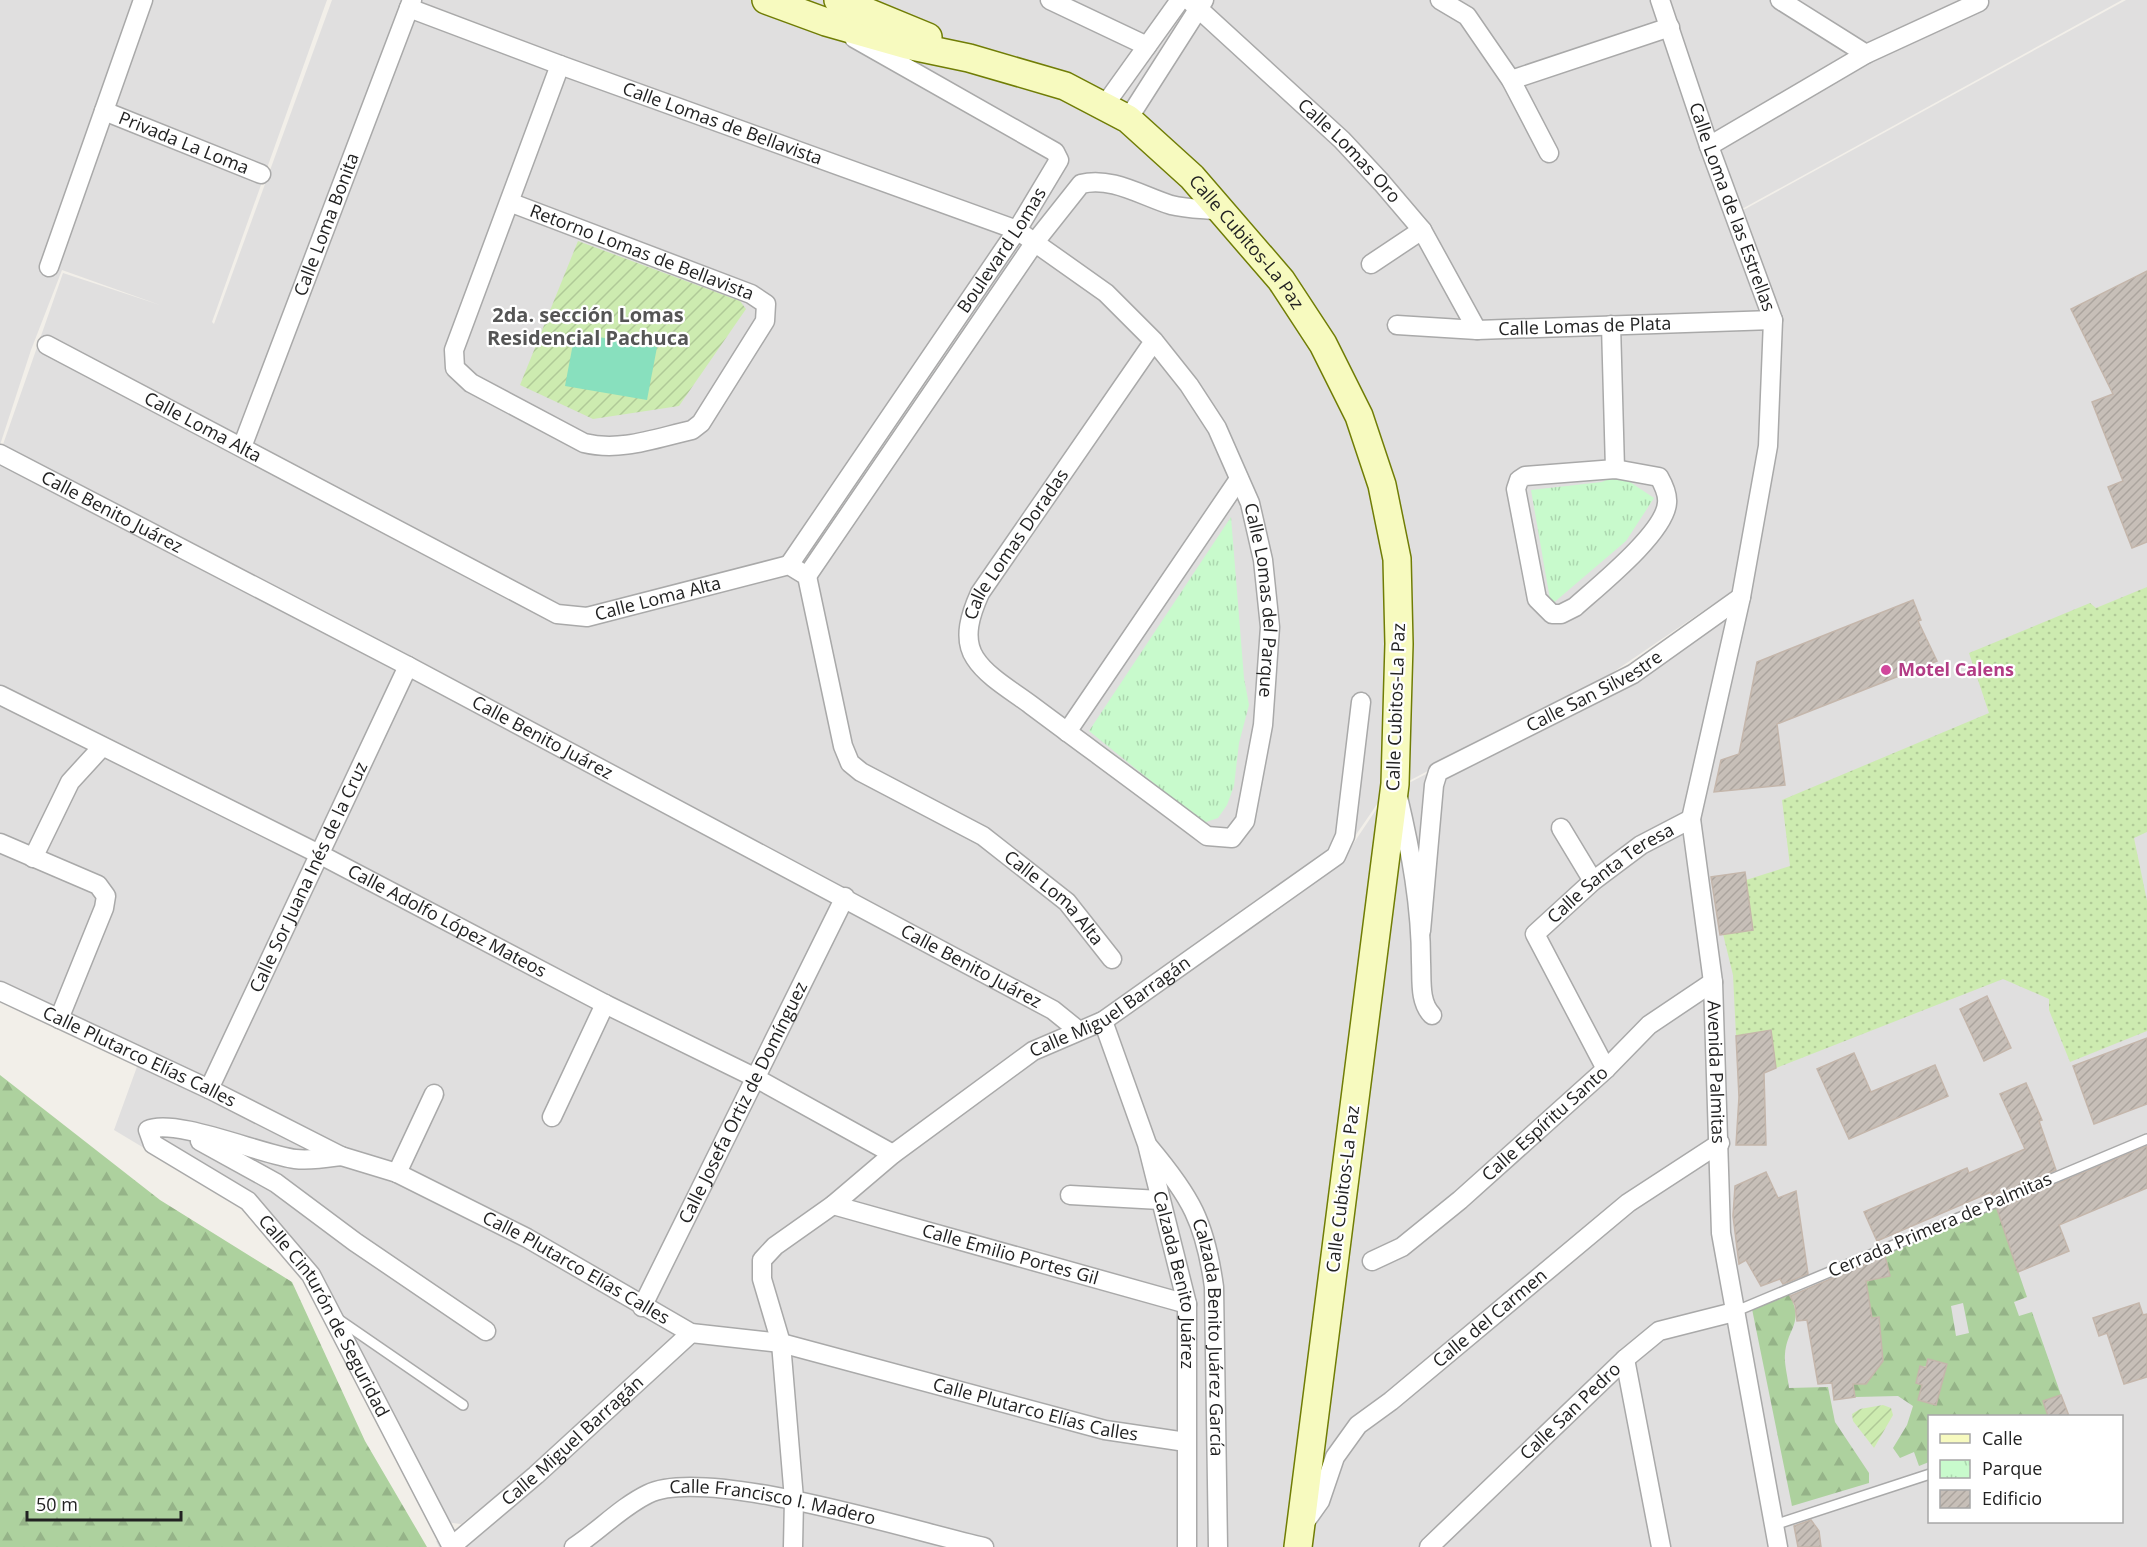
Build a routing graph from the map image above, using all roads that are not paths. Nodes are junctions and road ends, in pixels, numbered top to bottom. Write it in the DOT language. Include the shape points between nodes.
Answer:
graph roads {
  1 [pos="143,0"];
  2 [pos="766,0"];
  3 [pos="1180,0"];
  4 [pos="1440,0"];
  5 [pos="1660,0"];
  6 [pos="1780,0"];
  7 [pos="1058,2"];
  8 [pos="1978,2"];
  9 [pos="1197,3"];
  10 [pos="410,4"];
  11 [pos="832,11"];
  12 [pos="1670,27"];
  13 [pos="1147,46"];
  14 [pos="1866,54"];
  15 [pos="560,65"];
  16 [pos="1511,80"];
  17 [pos="1104,106"];
  18 [pos="104,111"];
  19 [pos="1128,119"];
  20 [pos="1709,146"];
  21 [pos="1549,153"];
  22 [pos="261,174"];
  23 [pos="509,202"];
  24 [pos="1222,211"];
  25 [pos="1017,230"];
  26 [pos="1422,230"];
  27 [pos="1035,242"];
  28 [pos="1371,264"];
  29 [pos="49,267"];
  30 [pos="1773,320"];
  31 [pos="1397,325"];
  32 [pos="1611,325"];
  33 [pos="1477,330"];
  34 [pos="1154,341"];
  35 [pos="47,345"];
  36 [pos="242,447"];
  37 [pos="0,454"];
  38 [pos="1614,469"];
  39 [pos="1239,479"];
  40 [pos="789,565"];
  41 [pos="807,576"];
  42 [pos="1741,597"];
  43 [pos="408,666"];
  44 [pos="0,694"];
  45 [pos="1361,702"];
  46 [pos="1067,732"];
  47 [pos="102,747"];
  48 [pos="1395,784"];
  49 [pos="1691,819"];
  50 [pos="1561,828"];
  51 [pos="0,843"];
  52 [pos="319,854"];
  53 [pos="33,858"];
  54 [pos="1593,880"];
  55 [pos="845,897"];
  56 [pos="1421,931"];
  57 [pos="1112,959"];
  58 [pos="1713,982"];
  59 [pos="0,991"];
  60 [pos="604,1004"];
  61 [pos="1432,1015"];
  62 [pos="59,1018"];
  63 [pos="1103,1021"];
  64 [pos="1079,1031"];
  65 [pos="1606,1069"];
  66 [pos="754,1077"];
  67 [pos="209,1089"];
  68 [pos="434,1094"];
  69 [pos="552,1117"];
  70 [pos="177,1129"];
  71 [pos="2147,1139"];
  72 [pos="1720,1143"];
  73 [pos="1147,1144"];
  74 [pos="893,1154"];
  75 [pos="341,1156"];
  76 [pos="397,1173"];
  77 [pos="1070,1195"];
  78 [pos="1160,1200"];
  79 [pos="833,1204"];
  80 [pos="1372,1261"];
  81 [pos="1187,1304"];
  82 [pos="642,1306"];
  83 [pos="1734,1312"];
  84 [pos="331,1315"];
  85 [pos="486,1331"];
  86 [pos="691,1333"];
  87 [pos="781,1343"];
  88 [pos="1625,1359"];
  89 [pos="463,1406"];
  90 [pos="1186,1442"];
  91 [pos="1928,1474"];
  92 [pos="794,1499"];
  93 [pos="1774,1525"];
  94 [pos="1299,1538"];
  95 [pos="452,1547"];
  96 [pos="573,1547"];
  97 [pos="793,1547"];
  98 [pos="984,1547"];
  99 [pos="1188,1547"];
  100 [pos="1218,1547"];
  101 [pos="1429,1547"];
  102 [pos="1661,1547"];
  103 [pos="1778,1547"];
  1 -- 18 [label="street"];
  2 -- 11 [label="main road, Calle Cubitos-La Paz"];
  3 -- 13 [label="street"];
  4 -- 16 [label="street" via="1467,16"];
  5 -- 12 [label="street, Calle Loma de las Estrellas"];
  6 -- 14 [label="street"];
  7 -- 13 [label="street"];
  8 -- 14 [label="street"];
  9 -- 19 [label="street"];
  9 -- 26 [label="street, Calle Lomas Oro" via="1342,140"];
  10 -- 15 [label="street, Calle Lomas de Bellavista"];
  10 -- 36 [label="street, Calle Loma Bonita"];
  11 -- 17 [label="main road, Calle Cubitos-La Paz" via="906,45 969,58 1065,86"];
  11 -- 25 [label="street, Boulevard Lomas" via="1055,152 1059,160 1055,171"];
  12 -- 16 [label="street"];
  12 -- 20 [label="street, Calle Loma de las Estrellas"];
  13 -- 17 [label="street"];
  14 -- 20 [label="street"];
  15 -- 23 [label="street, Retorno Lomas de Bellavista"];
  15 -- 25 [label="street, Calle Lomas de Bellavista"];
  16 -- 21 [label="street"];
  17 -- 19 [label="main road, Calle Cubitos-La Paz"];
  18 -- 22 [label="street, Privada La Loma"];
  18 -- 29 [label="street"];
  19 -- 24 [label="main road, Calle Cubitos-La Paz" via="1192,177"];
  20 -- 30 [label="street, Calle Loma de las Estrellas"];
  23 -- 23 [label="street, Retorno Lomas de Bellavista" via="454,350 455,368 471,383 584,443 622,446 692,430 701,423 765,321 766,304 751,294"];
  24 -- 27 [label="street, Boulevard Lomas" via="1173,206 1106,182 1092,181 1081,184"];
  24 -- 48 [label="main road, Calle Cubitos-La Paz" via="1281,280 1323,344 1359,416 1382,485 1397,559"];
  25 -- 27 [label="street, Calle Lomas de Bellavista"];
  25 -- 40 [label="street, Boulevard Lomas"];
  26 -- 28 [label="street"];
  26 -- 33 [label="street, Calle Lomas Oro"];
  27 -- 34 [label="street, Calle Lomas del Parque" via="1106,293"];
  27 -- 41 [label="street, Boulevard Lomas"];
  30 -- 32 [label="street, Calle Lomas de Plata"];
  30 -- 42 [label="street, Calle Loma de las Estrellas" via="1767,446"];
  31 -- 33 [label="street, Calle Lomas de Plata"];
  32 -- 33 [label="street, Calle Lomas de Plata"];
  32 -- 38 [label="street"];
  34 -- 39 [label="street, Calle Lomas del Parque" via="1190,385 1217,428"];
  34 -- 46 [label="street, Calle Lomas Doradas" via="980,593 971,614 969,638 975,658"];
  35 -- 36 [label="street, Calle Loma Alta"];
  36 -- 40 [label="street, Calle Loma Alta" via="557,614 587,617"];
  37 -- 43 [label="street, Calle Benito Juárez"];
  38 -- 38 [label="street" via="1659,477 1667,504 1661,520 1643,544 1575,608 1552,614 1537,599 1516,489 1519,480 1525,476"];
  39 -- 46 [label="street"];
  39 -- 46 [label="street, Calle Lomas del Parque" via="1250,503 1263,560 1270,627 1263,725 1245,821 1232,838 1207,836"];
  40 -- 41 [label="street"];
  41 -- 57 [label="street, Calle Loma Alta" via="843,746 850,763 983,836 1067,902"];
  42 -- 49 [label="street, Avenida Palmitas"];
  42 -- 56 [label="street, Calle San Silvestre" via="1633,674 1438,772"];
  43 -- 52 [label="street, Calle Sor Juana Inés de la Cruz"];
  43 -- 55 [label="street, Calle Benito Juárez"];
  44 -- 47 [label="street, Calle Adolfo López Mateos"];
  45 -- 63 [label="street, Calle Miguel Barragán" via="1345,836 1336,856"];
  47 -- 52 [label="street, Calle Adolfo López Mateos"];
  47 -- 53 [label="street" via="70,782"];
  48 -- 56 [label="street" via="1412,857"];
  48 -- 94 [label="main road, Calle Cubitos-La Paz"];
  49 -- 54 [label="street, Calle Santa Teresa" via="1641,845"];
  49 -- 58 [label="street, Avenida Palmitas"];
  50 -- 54 [label="street"];
  51 -- 53 [label="street"];
  52 -- 60 [label="street, Calle Adolfo López Mateos"];
  52 -- 67 [label="street, Calle Sor Juana Inés de la Cruz"];
  53 -- 62 [label="street" via="98,885 106,896"];
  54 -- 65 [label="street, Calle Santa Teresa" via="1535,934"];
  55 -- 64 [label="street, Calle Benito Juárez" via="1053,1010"];
  55 -- 66 [label="street, Calle Josefa Ortiz de Domínguez"];
  56 -- 61 [label="street" via="1422,991 1426,1009"];
  58 -- 65 [label="street, Calle Espíritu Santo" via="1649,1026"];
  58 -- 72 [label="street, Avenida Palmitas"];
  59 -- 62 [label="street, Calle Plutarco Elías Calles"];
  60 -- 66 [label="street, Calle Adolfo López Mateos"];
  60 -- 69 [label="street"];
  62 -- 67 [label="street, Calle Plutarco Elías Calles"];
  63 -- 64 [label="street, Calle Miguel Barragán"];
  63 -- 73 [label="street, Calzada Benito Juárez"];
  64 -- 74 [label="street, Calle Miguel Barragán" via="1033,1051"];
  65 -- 80 [label="street, Calle Espíritu Santo" via="1460,1200 1402,1247"];
  66 -- 74 [label="street, Calle Adolfo López Mateos"];
  66 -- 82 [label="street, Calle Josefa Ortiz de Domínguez"];
  67 -- 75 [label="street, Calle Plutarco Elías Calles"];
  68 -- 76 [label="street"];
  70 -- 75 [label="street" via="296,1159"];
  70 -- 84 [label="street, Calle Cinturón de Seguridad" via="155,1127 148,1131 153,1144 248,1201 311,1275"];
  70 -- 85 [label="street" via="276,1183"];
  71 -- 83 [label="lane, Cerrada Primera de Palmitas"];
  72 -- 83 [label="street, Avenida Palmitas" via="1721,1233"];
  72 -- 94 [label="street, Calle del Carmen" via="1628,1203 1358,1425 1335,1457 1320,1501"];
  73 -- 78 [label="street, Calzada Benito Juárez"];
  73 -- 100 [label="street, Calzada Benito Juárez García" via="1196,1212 1208,1244 1214,1287"];
  74 -- 79 [label="street, Calle Miguel Barragán"];
  75 -- 76 [label="street, Calle Plutarco Elías Calles"];
  76 -- 82 [label="street, Calle Plutarco Elías Calles" via="527,1238"];
  77 -- 78 [label="street"];
  78 -- 81 [label="street, Calzada Benito Juárez"];
  79 -- 81 [label="street, Calle Emilio Portes Gil"];
  79 -- 87 [label="street, Calle Miguel Barragán" via="762,1260 762,1280"];
  81 -- 90 [label="street, Calzada Benito Juárez"];
  82 -- 86 [label="street, Calle Plutarco Elías Calles"];
  83 -- 88 [label="street, Calle San Pedro" via="1659,1331"];
  83 -- 93 [label="street, Avenida Palmitas"];
  84 -- 89 [label="lane"];
  84 -- 95 [label="street, Calle Cinturón de Seguridad"];
  86 -- 87 [label="street, Calle Plutarco Elías Calles"];
  86 -- 95 [label="street, Calle Miguel Barragán"];
  87 -- 90 [label="street, Calle Plutarco Elías Calles" via="1105,1430"];
  87 -- 92 [label="street"];
  88 -- 101 [label="street, Calle San Pedro"];
  88 -- 102 [label="street"];
  90 -- 99 [label="street, Calzada Benito Juárez"];
  91 -- 93 [label="lane"];
  92 -- 96 [label="street, Calle Francisco I. Madero" via="681,1487 649,1493"];
  92 -- 97 [label="street"];
  92 -- 98 [label="street, Calle Francisco I. Madero"];
  93 -- 103 [label="street, Avenida Palmitas"];
}
